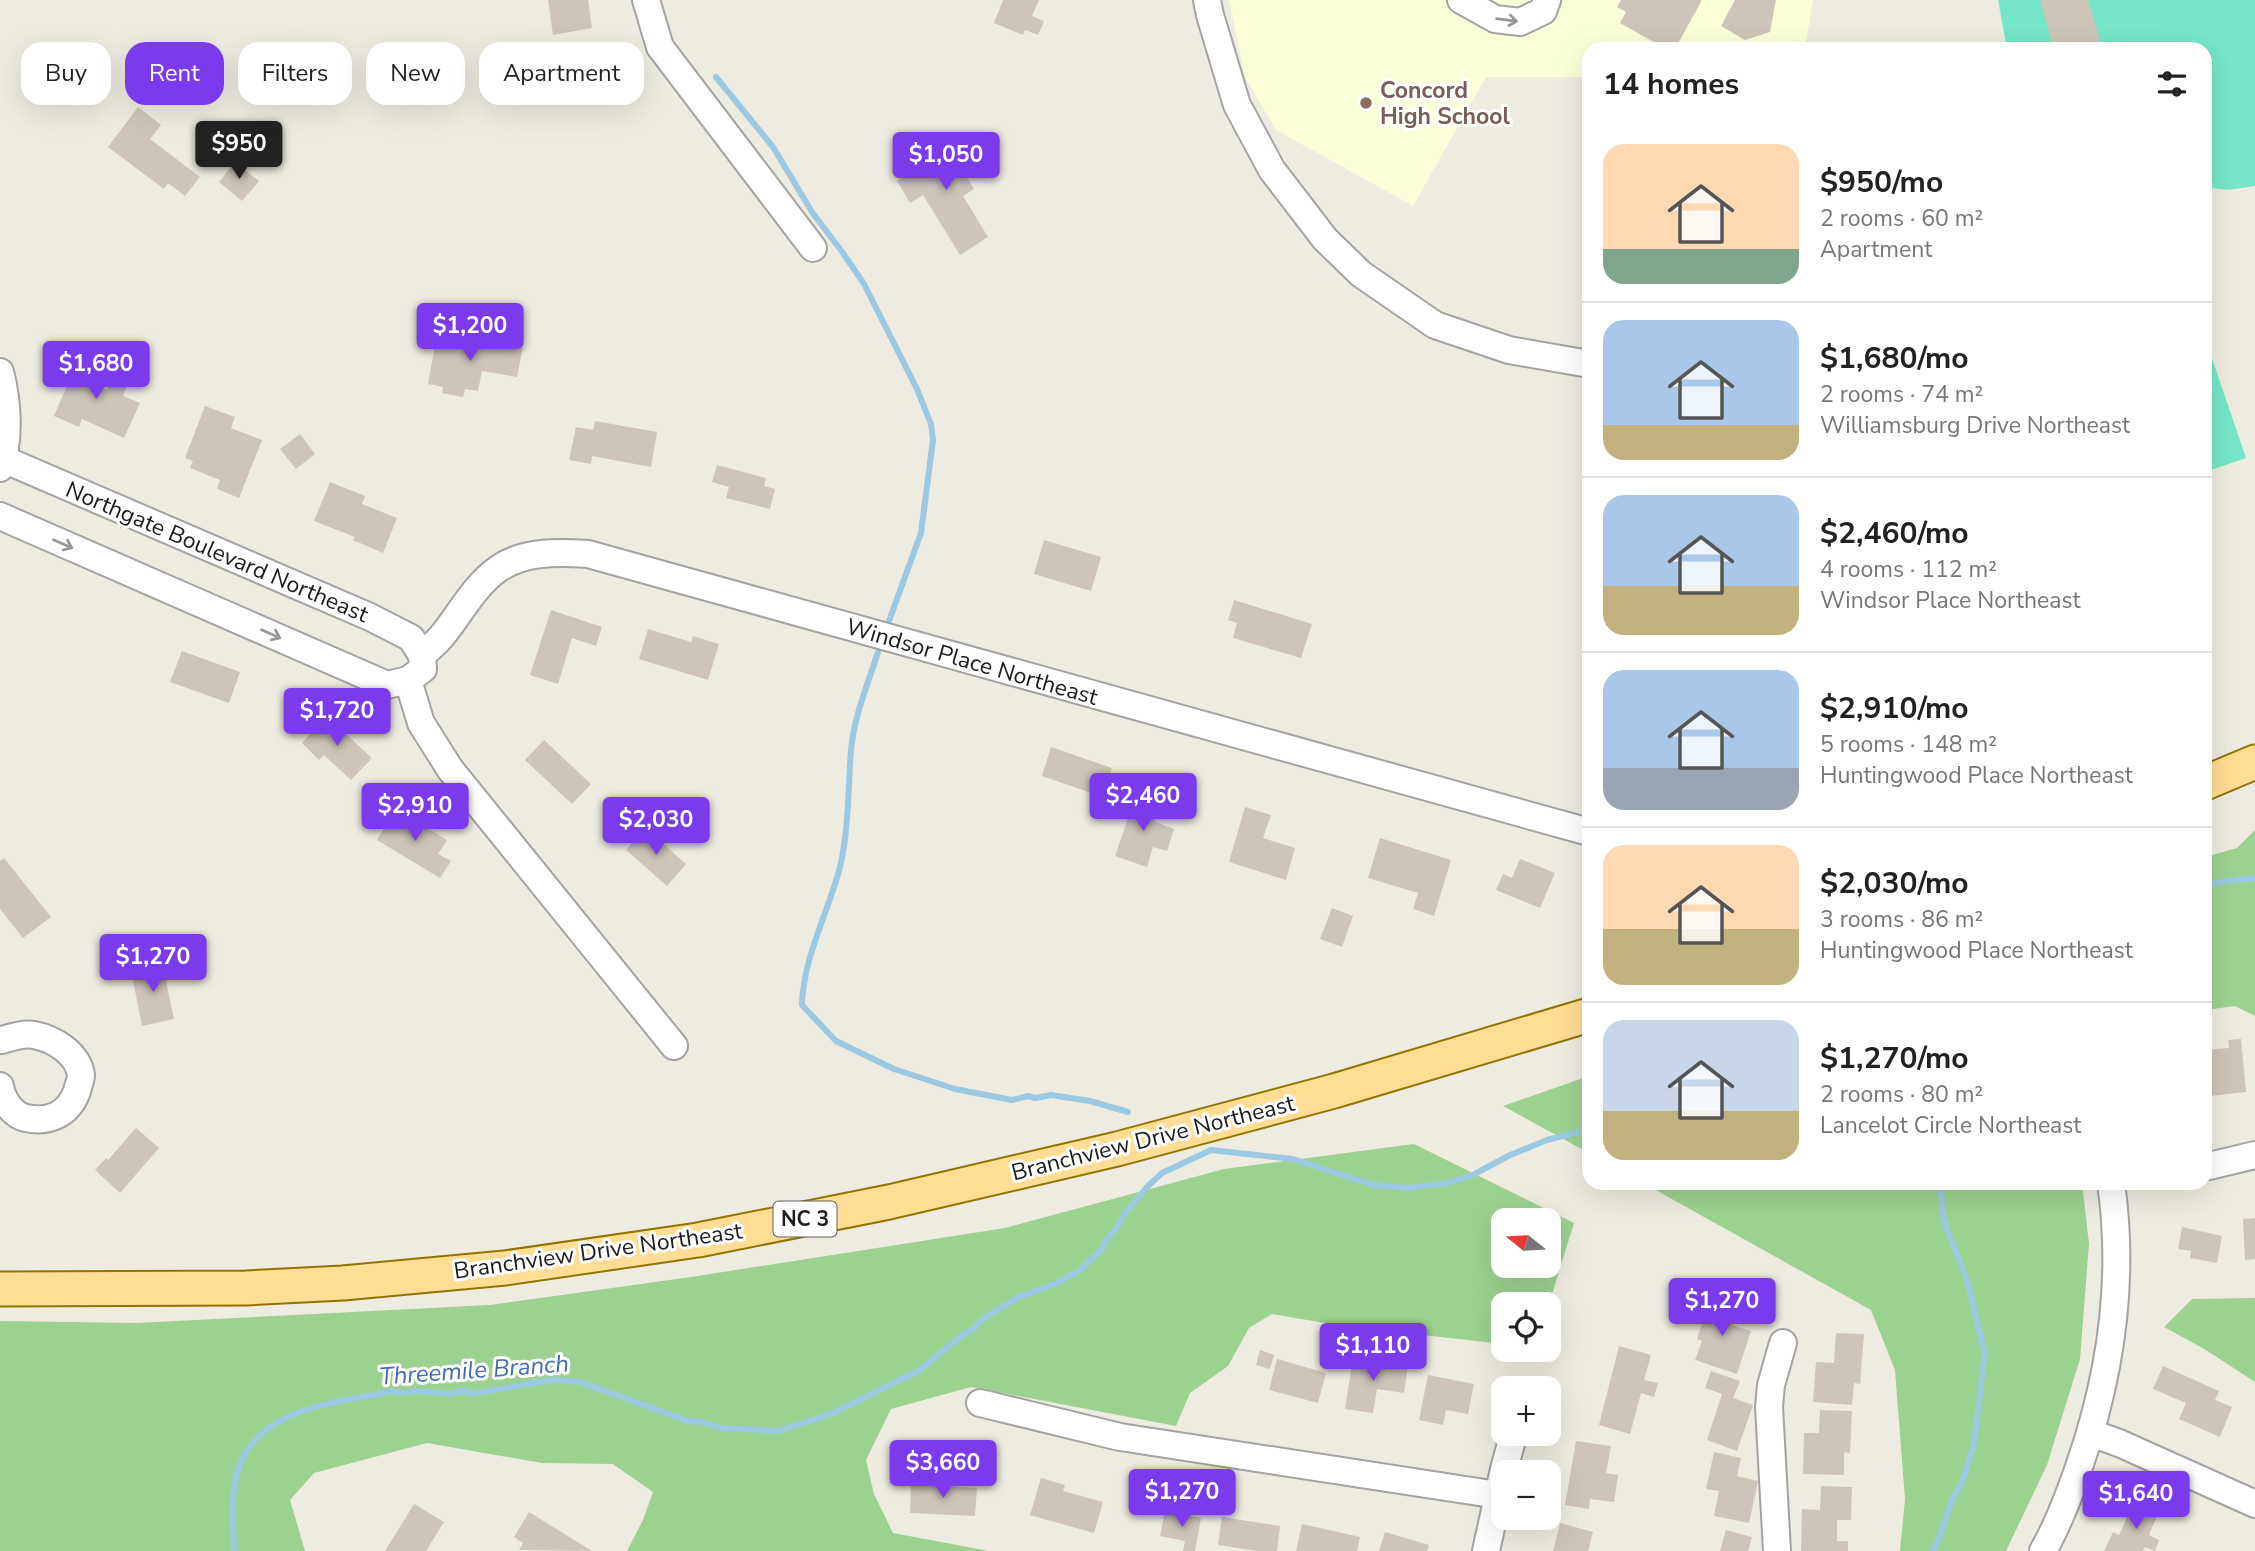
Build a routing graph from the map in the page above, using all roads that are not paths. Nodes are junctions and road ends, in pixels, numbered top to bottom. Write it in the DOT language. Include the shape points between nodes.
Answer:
graph roads {
  1 [pos="646,0"];
  2 [pos="1207,0"];
  3 [pos="1461,0"];
  4 [pos="1547,0"];
  5 [pos="813,248"];
  6 [pos="1582,363"];
  7 [pos="0,372"];
  8 [pos="1,464"];
  9 [pos="0,516"];
  10 [pos="422,655"];
  11 [pos="408,681"];
  12 [pos="2255,762"];
  13 [pos="2212,780"];
  14 [pos="1582,830"];
  15 [pos="1582,1017"];
  16 [pos="1,1041"];
  17 [pos="674,1046"];
  18 [pos="0,1086"];
  19 [pos="2255,1155"];
  20 [pos="2212,1165"];
  21 [pos="2118,1190"];
  22 [pos="0,1289"];
  23 [pos="1783,1343"];
  24 [pos="981,1403"];
  25 [pos="2091,1433"];
  26 [pos="1491,1494"];
  27 [pos="2255,1504"];
  28 [pos="1491,1529"];
  29 [pos="1486,1551"];
  30 [pos="1777,1551"];
  31 [pos="2043,1551"];
  1 -- 5 [label="street" via="660,47"];
  2 -- 6 [label="street" via="1237,105 1272,170 1309,220 1361,274 1434,325 1509,350"];
  3 -- 4 [label="street, one-way" via="1495,19 1520,22 1543,11"];
  7 -- 8 [label="street" via="7,418"];
  8 -- 10 [label="street, Northgate Boulevard Northeast" via="370,617 411,638"];
  9 -- 11 [label="street, one-way" via="387,685"];
  10 -- 11 [label="street, Windsor Place Northeast" via="423,668"];
  10 -- 14 [label="street, Windsor Place Northeast" via="497,569 518,558 588,554"];
  11 -- 17 [label="street" via="421,723 450,769"];
  12 -- 13 [label="main road"];
  15 -- 22 [label="main road, Branchview Drive Northeast / NC 3" via="1117,1149 698,1240 505,1268 343,1283"];
  16 -- 18 [label="street" via="34,1035 56,1043 73,1055 81,1077 73,1103 57,1116 40,1121 21,1117 2,1098"];
  19 -- 20 [label="street"];
  21 -- 25 [label="street" via="2114,1325"];
  23 -- 30 [label="street" via="1769,1407"];
  24 -- 26 [label="street" via="1120,1437"];
  25 -- 27 [label="street"];
  25 -- 31 [label="street"];
  28 -- 29 [label="street"];
}
